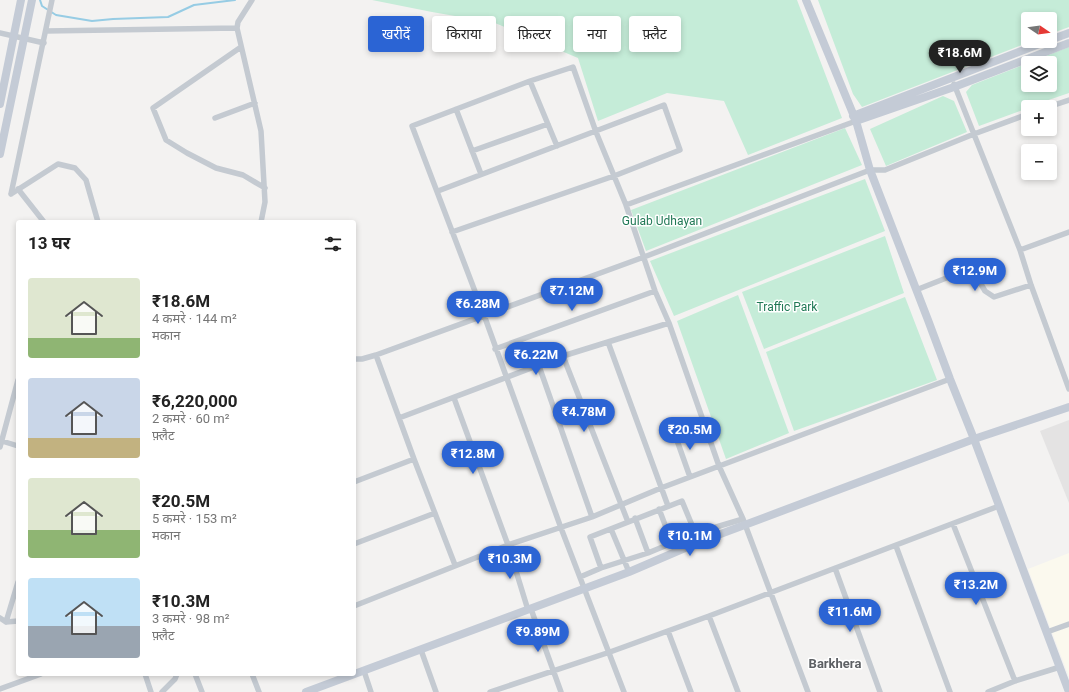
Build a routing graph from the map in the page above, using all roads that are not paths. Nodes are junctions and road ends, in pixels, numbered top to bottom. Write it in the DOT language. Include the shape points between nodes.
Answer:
graph roads {
  1 [pos="52,0"];
  2 [pos="252,0"];
  3 [pos="806,0"];
  4 [pos="20,1"];
  5 [pos="31,3"];
  6 [pos="237,25"];
  7 [pos="46,31"];
  8 [pos="0,33"];
  9 [pos="1069,33"];
  10 [pos="14,37"];
  11 [pos="1057,37"];
  12 [pos="24,39"];
  13 [pos="44,43"];
  14 [pos="1069,43"];
  15 [pos="241,48"];
  16 [pos="1029,48"];
  17 [pos="952,78"];
  18 [pos="530,81"];
  19 [pos="954,87"];
  20 [pos="1069,100"];
  21 [pos="255,103"];
  22 [pos="0,104"];
  23 [pos="1057,104"];
  24 [pos="456,109"];
  25 [pos="1021,117"];
  26 [pos="215,118"];
  27 [pos="855,118"];
  28 [pos="548,124"];
  29 [pos="596,132"];
  30 [pos="974,134"];
  31 [pos="557,146"];
  32 [pos="472,151"];
  33 [pos="0,154"];
  34 [pos="870,170"];
  35 [pos="480,174"];
  36 [pos="614,176"];
  37 [pos="265,188"];
  38 [pos="18,190"];
  39 [pos="438,190"];
  40 [pos="626,205"];
  41 [pos="42,220"];
  42 [pos="97,220"];
  43 [pos="261,220"];
  44 [pos="452,232"];
  45 [pos="1069,232"];
  46 [pos="1020,250"];
  47 [pos="644,257"];
  48 [pos="1031,285"];
  49 [pos="916,290"];
  50 [pos="655,292"];
  51 [pos="484,315"];
  52 [pos="669,323"];
  53 [pos="608,342"];
  54 [pos="495,349"];
  55 [pos="376,355"];
  56 [pos="563,356"];
  57 [pos="356,359"];
  58 [pos="539,366"];
  59 [pos="506,378"];
  60 [pos="950,379"];
  61 [pos="1069,389"];
  62 [pos="16,395"];
  63 [pos="454,398"];
  64 [pos="1069,407"];
  65 [pos="399,418"];
  66 [pos="674,432"];
  67 [pos="974,439"];
  68 [pos="1,444"];
  69 [pos="16,446"];
  70 [pos="414,460"];
  71 [pos="719,466"];
  72 [pos="690,477"];
  73 [pos="356,481"];
  74 [pos="661,488"];
  75 [pos="621,504"];
  76 [pos="668,506"];
  77 [pos="999,506"];
  78 [pos="659,509"];
  79 [pos="434,513"];
  80 [pos="592,516"];
  81 [pos="635,518"];
  82 [pos="628,522"];
  83 [pos="744,522"];
  84 [pos="953,524"];
  85 [pos="561,528"];
  86 [pos="611,529"];
  87 [pos="696,533"];
  88 [pos="699,542"];
  89 [pos="356,543"];
  90 [pos="672,543"];
  91 [pos="508,545"];
  92 [pos="896,546"];
  93 [pos="648,553"];
  94 [pos="624,561"];
  95 [pos="456,566"];
  96 [pos="601,568"];
  97 [pos="835,568"];
  98 [pos="629,572"];
  99 [pos="580,577"];
  100 [pos="16,589"];
  101 [pos="584,589"];
  102 [pos="770,592"];
  103 [pos="356,605"];
  104 [pos="530,609"];
  105 [pos="709,616"];
  106 [pos="0,618"];
  107 [pos="16,621"];
  108 [pos="6,622"];
  109 [pos="1069,624"];
  110 [pos="668,630"];
  111 [pos="1047,632"];
  112 [pos="421,650"];
  113 [pos="610,652"];
  114 [pos="1060,667"];
  115 [pos="364,671"];
  116 [pos="554,671"];
  117 [pos="356,674"];
  118 [pos="36,676"];
  119 [pos="145,676"];
  120 [pos="176,676"];
  121 [pos="196,676"];
  122 [pos="253,676"];
  123 [pos="350,676"];
  124 [pos="1015,681"];
  125 [pos="0,689"];
  126 [pos="149,692"];
  127 [pos="162,692"];
  128 [pos="202,692"];
  129 [pos="259,692"];
  130 [pos="306,692"];
  131 [pos="371,692"];
  132 [pos="436,692"];
  133 [pos="490,692"];
  134 [pos="561,692"];
  135 [pos="624,692"];
  136 [pos="691,692"];
  137 [pos="738,692"];
  138 [pos="808,692"];
  139 [pos="880,692"];
  140 [pos="950,692"];
  141 [pos="988,692"];
  142 [pos="1069,692"];
  1 -- 7 [label="street"];
  2 -- 6 [label="street"];
  3 -- 27 [label="main road"];
  4 -- 10 [label="main road"];
  5 -- 12 [label="main road"];
  6 -- 7 [label="street"];
  6 -- 15 [label="street"];
  7 -- 13 [label="street"];
  8 -- 10 [label="street"];
  9 -- 11 [label="main road"];
  10 -- 12 [label="street"];
  10 -- 22 [label="main road"];
  12 -- 13 [label="street"];
  12 -- 33 [label="main road"];
  13 -- 38 [label="street" via="11,194"];
  14 -- 19 [label="main road"];
  15 -- 21 [label="street"];
  15 -- 37 [label="street" via="153,108 166,140 216,168 243,175"];
  16 -- 17 [label="main road"];
  17 -- 19 [label="street"];
  17 -- 27 [label="main road"];
  18 -- 24 [label="street"];
  18 -- 28 [label="street"];
  18 -- 29 [label="street" via="573,67"];
  19 -- 27 [label="main road"];
  19 -- 30 [label="street"];
  20 -- 23 [label="street"];
  21 -- 26 [label="street"];
  21 -- 37 [label="street" via="261,131"];
  24 -- 32 [label="street"];
  24 -- 39 [label="street" via="412,126"];
  25 -- 30 [label="street"];
  27 -- 34 [label="main road"];
  27 -- 40 [label="street"];
  28 -- 31 [label="street"];
  28 -- 32 [label="street"];
  29 -- 31 [label="street"];
  29 -- 36 [label="street"];
  29 -- 36 [label="street" via="664,105 680,150"];
  30 -- 34 [label="street" via="885,170"];
  30 -- 46 [label="street"];
  31 -- 35 [label="street"];
  32 -- 35 [label="street"];
  34 -- 47 [label="street"];
  34 -- 49 [label="main road"];
  35 -- 39 [label="street"];
  36 -- 40 [label="street"];
  36 -- 44 [label="street"];
  37 -- 43 [label="street"];
  38 -- 41 [label="street"];
  38 -- 42 [label="street" via="58,164 75,168 86,180"];
  39 -- 44 [label="street"];
  40 -- 47 [label="street"];
  44 -- 51 [label="street"];
  45 -- 46 [label="street"];
  46 -- 48 [label="street"];
  47 -- 50 [label="street"];
  47 -- 51 [label="street"];
  48 -- 49 [label="street" via="994,297 984,292 974,272 964,271"];
  48 -- 61 [label="street"];
  49 -- 60 [label="main road"];
  50 -- 52 [label="street"];
  50 -- 54 [label="street"];
  51 -- 54 [label="street"];
  51 -- 55 [label="street"];
  52 -- 53 [label="street"];
  52 -- 71 [label="street"];
  53 -- 56 [label="street"];
  53 -- 74 [label="street"];
  54 -- 59 [label="street"];
  55 -- 57 [label="street"];
  55 -- 65 [label="street"];
  56 -- 58 [label="street"];
  56 -- 75 [label="street"];
  58 -- 59 [label="street"];
  58 -- 80 [label="street"];
  59 -- 63 [label="street"];
  59 -- 85 [label="street"];
  60 -- 67 [label="main road"];
  60 -- 71 [label="street"];
  62 -- 68 [label="street"];
  63 -- 65 [label="street"];
  63 -- 91 [label="street"];
  64 -- 67 [label="main road"];
  65 -- 70 [label="street"];
  66 -- 72 [label="street"];
  67 -- 77 [label="main road"];
  67 -- 83 [label="main road"];
  68 -- 69 [label="street"];
  70 -- 73 [label="street"];
  70 -- 79 [label="street"];
  71 -- 72 [label="street"];
  71 -- 83 [label="street"];
  72 -- 74 [label="street"];
  74 -- 75 [label="street"];
  74 -- 76 [label="street"];
  75 -- 80 [label="street"];
  75 -- 82 [label="street"];
  76 -- 78 [label="street"];
  76 -- 87 [label="street" via="682,501"];
  77 -- 84 [label="street"];
  77 -- 111 [label="main road"];
  78 -- 81 [label="street"];
  78 -- 90 [label="street"];
  79 -- 89 [label="street"];
  79 -- 95 [label="street"];
  80 -- 85 [label="street"];
  81 -- 82 [label="street"];
  81 -- 93 [label="street"];
  82 -- 86 [label="street"];
  83 -- 87 [label="street"];
  83 -- 88 [label="main road"];
  83 -- 102 [label="street"];
  84 -- 92 [label="street"];
  84 -- 124 [label="street"];
  85 -- 91 [label="street"];
  85 -- 99 [label="street"];
  86 -- 94 [label="street"];
  86 -- 96 [label="street" via="590,538"];
  87 -- 88 [label="street"];
  87 -- 90 [label="street"];
  88 -- 98 [label="main road"];
  90 -- 93 [label="street"];
  91 -- 95 [label="street"];
  91 -- 104 [label="street"];
  92 -- 97 [label="street"];
  92 -- 140 [label="street"];
  93 -- 94 [label="street"];
  94 -- 96 [label="street"];
  94 -- 98 [label="street"];
  95 -- 103 [label="street"];
  96 -- 99 [label="street"];
  97 -- 102 [label="street"];
  97 -- 139 [label="street"];
  98 -- 101 [label="main road"];
  99 -- 101 [label="street"];
  100 -- 108 [label="street"];
  101 -- 104 [label="main road"];
  101 -- 113 [label="street"];
  102 -- 105 [label="street"];
  102 -- 138 [label="street"];
  104 -- 112 [label="main road"];
  104 -- 116 [label="street"];
  105 -- 110 [label="street"];
  105 -- 137 [label="street"];
  106 -- 108 [label="street"];
  107 -- 108 [label="street"];
  109 -- 111 [label="street"];
  110 -- 113 [label="street"];
  110 -- 136 [label="street"];
  111 -- 114 [label="main road"];
  112 -- 115 [label="main road"];
  112 -- 132 [label="street"];
  113 -- 116 [label="street"];
  113 -- 135 [label="street"];
  114 -- 124 [label="street"];
  114 -- 142 [label="main road"];
  115 -- 117 [label="main road"];
  115 -- 131 [label="street"];
  116 -- 133 [label="street"];
  116 -- 134 [label="street"];
  118 -- 125 [label="street"];
  119 -- 126 [label="street"];
  120 -- 127 [label="street"];
  121 -- 128 [label="street"];
  122 -- 129 [label="street"];
  123 -- 130 [label="main road"];
  124 -- 141 [label="street"];
}
